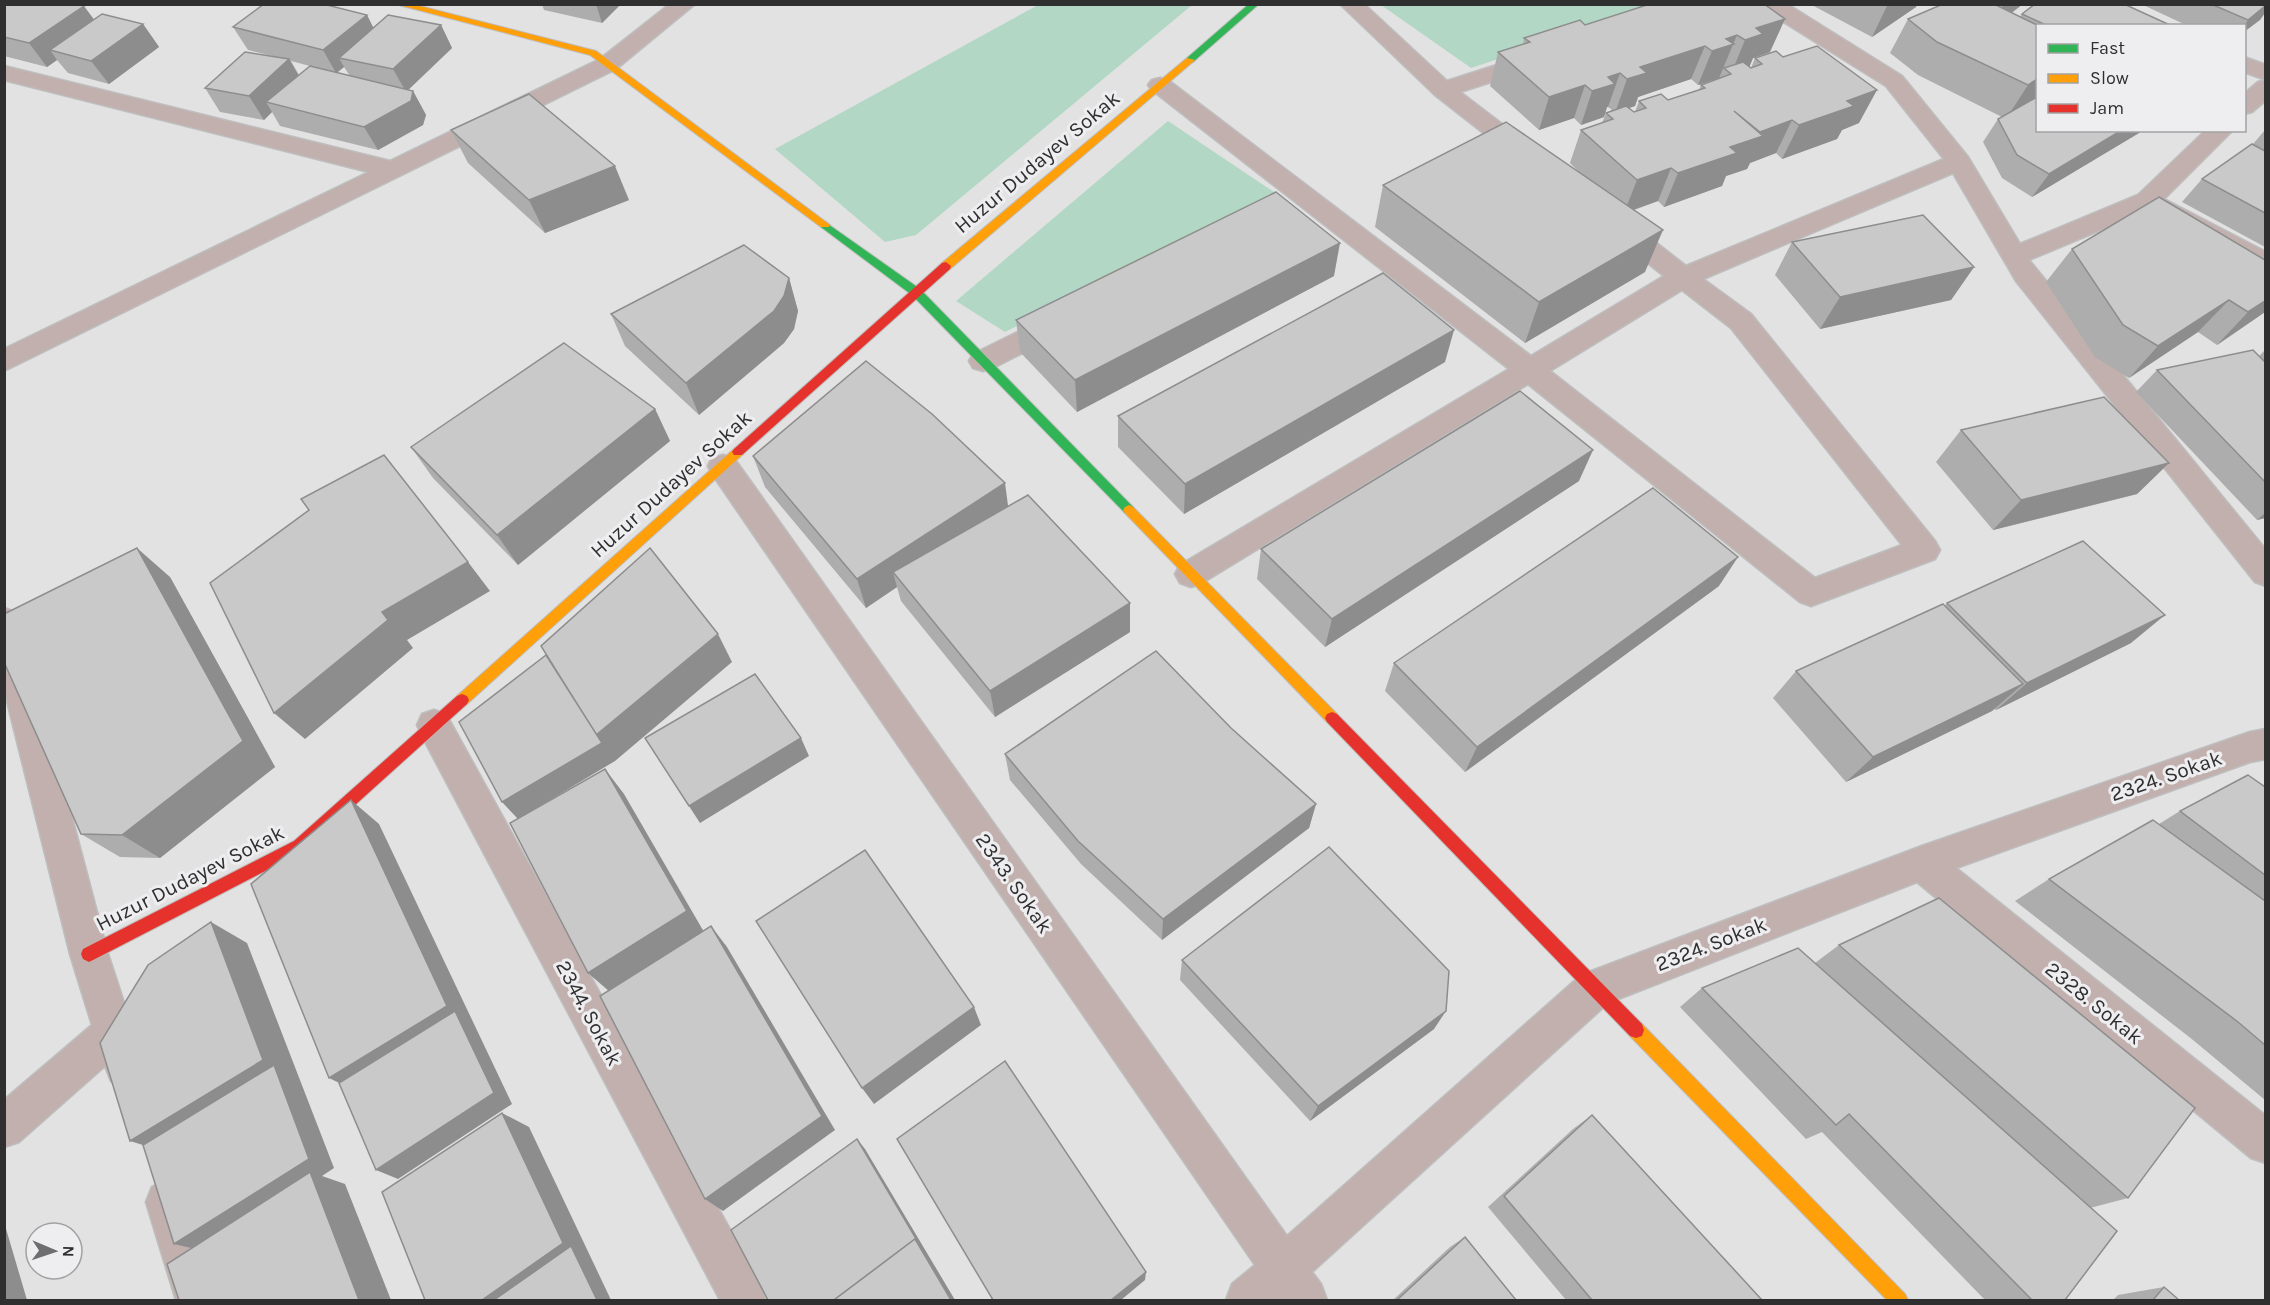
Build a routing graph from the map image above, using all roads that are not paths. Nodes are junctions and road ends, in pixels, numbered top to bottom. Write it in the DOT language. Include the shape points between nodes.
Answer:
graph roads {
  1 [pos="399,4"];
  2 [pos="684,4"];
  3 [pos="1255,4"];
  4 [pos="1351,4"];
  5 [pos="1771,4"];
  6 [pos="1552,54"];
  7 [pos="608,64"];
  8 [pos="2246,65"];
  9 [pos="4,73"];
  10 [pos="2265,73"];
  11 [pos="1160,85"];
  12 [pos="2265,87"];
  13 [pos="1443,90"];
  14 [pos="2246,105"];
  15 [pos="2218,132"];
  16 [pos="1959,162"];
  17 [pos="1545,169"];
  18 [pos="394,170"];
  19 [pos="2148,201"];
  20 [pos="1600,212"];
  21 [pos="2015,256"];
  22 [pos="2265,263"];
  23 [pos="1683,277"];
  24 [pos="916,292"];
  25 [pos="1077,313"];
  26 [pos="4,361"];
  27 [pos="983,361"];
  28 [pos="1530,370"];
  29 [pos="723,466"];
  30 [pos="2265,573"];
  31 [pos="1191,574"];
  32 [pos="4,621"];
  33 [pos="434,725"];
  34 [pos="2260,750"];
  35 [pos="1922,863"];
  36 [pos="89,954"];
  37 [pos="1595,989"];
  38 [pos="114,1032"];
  39 [pos="135,1099"];
  40 [pos="4,1128"];
  41 [pos="2265,1143"];
  42 [pos="156,1166"];
  43 [pos="1283,1269"];
  44 [pos="198,1300"];
  45 [pos="744,1300"];
  46 [pos="1248,1300"];
  47 [pos="1305,1300"];
  48 [pos="1899,1300"];
  1 -- 7 [label="street" via="593,53"];
  2 -- 7 [label="street"];
  3 -- 11 [label="street, Huzur Dudayev Sokak"];
  4 -- 13 [label="street"];
  5 -- 16 [label="street" via="1894,81"];
  6 -- 13 [label="street"];
  7 -- 18 [label="street"];
  7 -- 24 [label="street"];
  8 -- 10 [label="street"];
  9 -- 18 [label="street"];
  11 -- 24 [label="street, Huzur Dudayev Sokak"];
  11 -- 28 [label="street" via="1294,202"];
  12 -- 14 [label="street"];
  13 -- 17 [label="street"];
  15 -- 19 [label="street"];
  16 -- 21 [label="street"];
  16 -- 23 [label="street"];
  18 -- 26 [label="street"];
  19 -- 21 [label="street"];
  19 -- 22 [label="street"];
  20 -- 23 [label="street"];
  21 -- 30 [label="street" via="2025,275"];
  23 -- 28 [label="street"];
  23 -- 28 [label="street" via="1741,321 1924,550 1811,593"];
  24 -- 27 [label="street"];
  24 -- 29 [label="street, Huzur Dudayev Sokak"];
  25 -- 27 [label="street"];
  27 -- 31 [label="street"];
  28 -- 31 [label="street"];
  29 -- 33 [label="street, Huzur Dudayev Sokak"];
  29 -- 43 [label="street, 2343. Sokak"];
  31 -- 37 [label="street"];
  32 -- 36 [label="street"];
  33 -- 36 [label="street, Huzur Dudayev Sokak" via="298,846"];
  33 -- 45 [label="street, 2344. Sokak"];
  34 -- 35 [label="street, 2324. Sokak"];
  35 -- 37 [label="street, 2324. Sokak"];
  35 -- 41 [label="street, 2328. Sokak"];
  36 -- 38 [label="street"];
  37 -- 43 [label="street, 2324. Sokak"];
  37 -- 48 [label="street"];
  38 -- 39 [label="street"];
  38 -- 40 [label="street"];
  42 -- 44 [label="street"];
  43 -- 46 [label="street, 2324. Sokak"];
  43 -- 47 [label="street, 2343. Sokak"];
}
